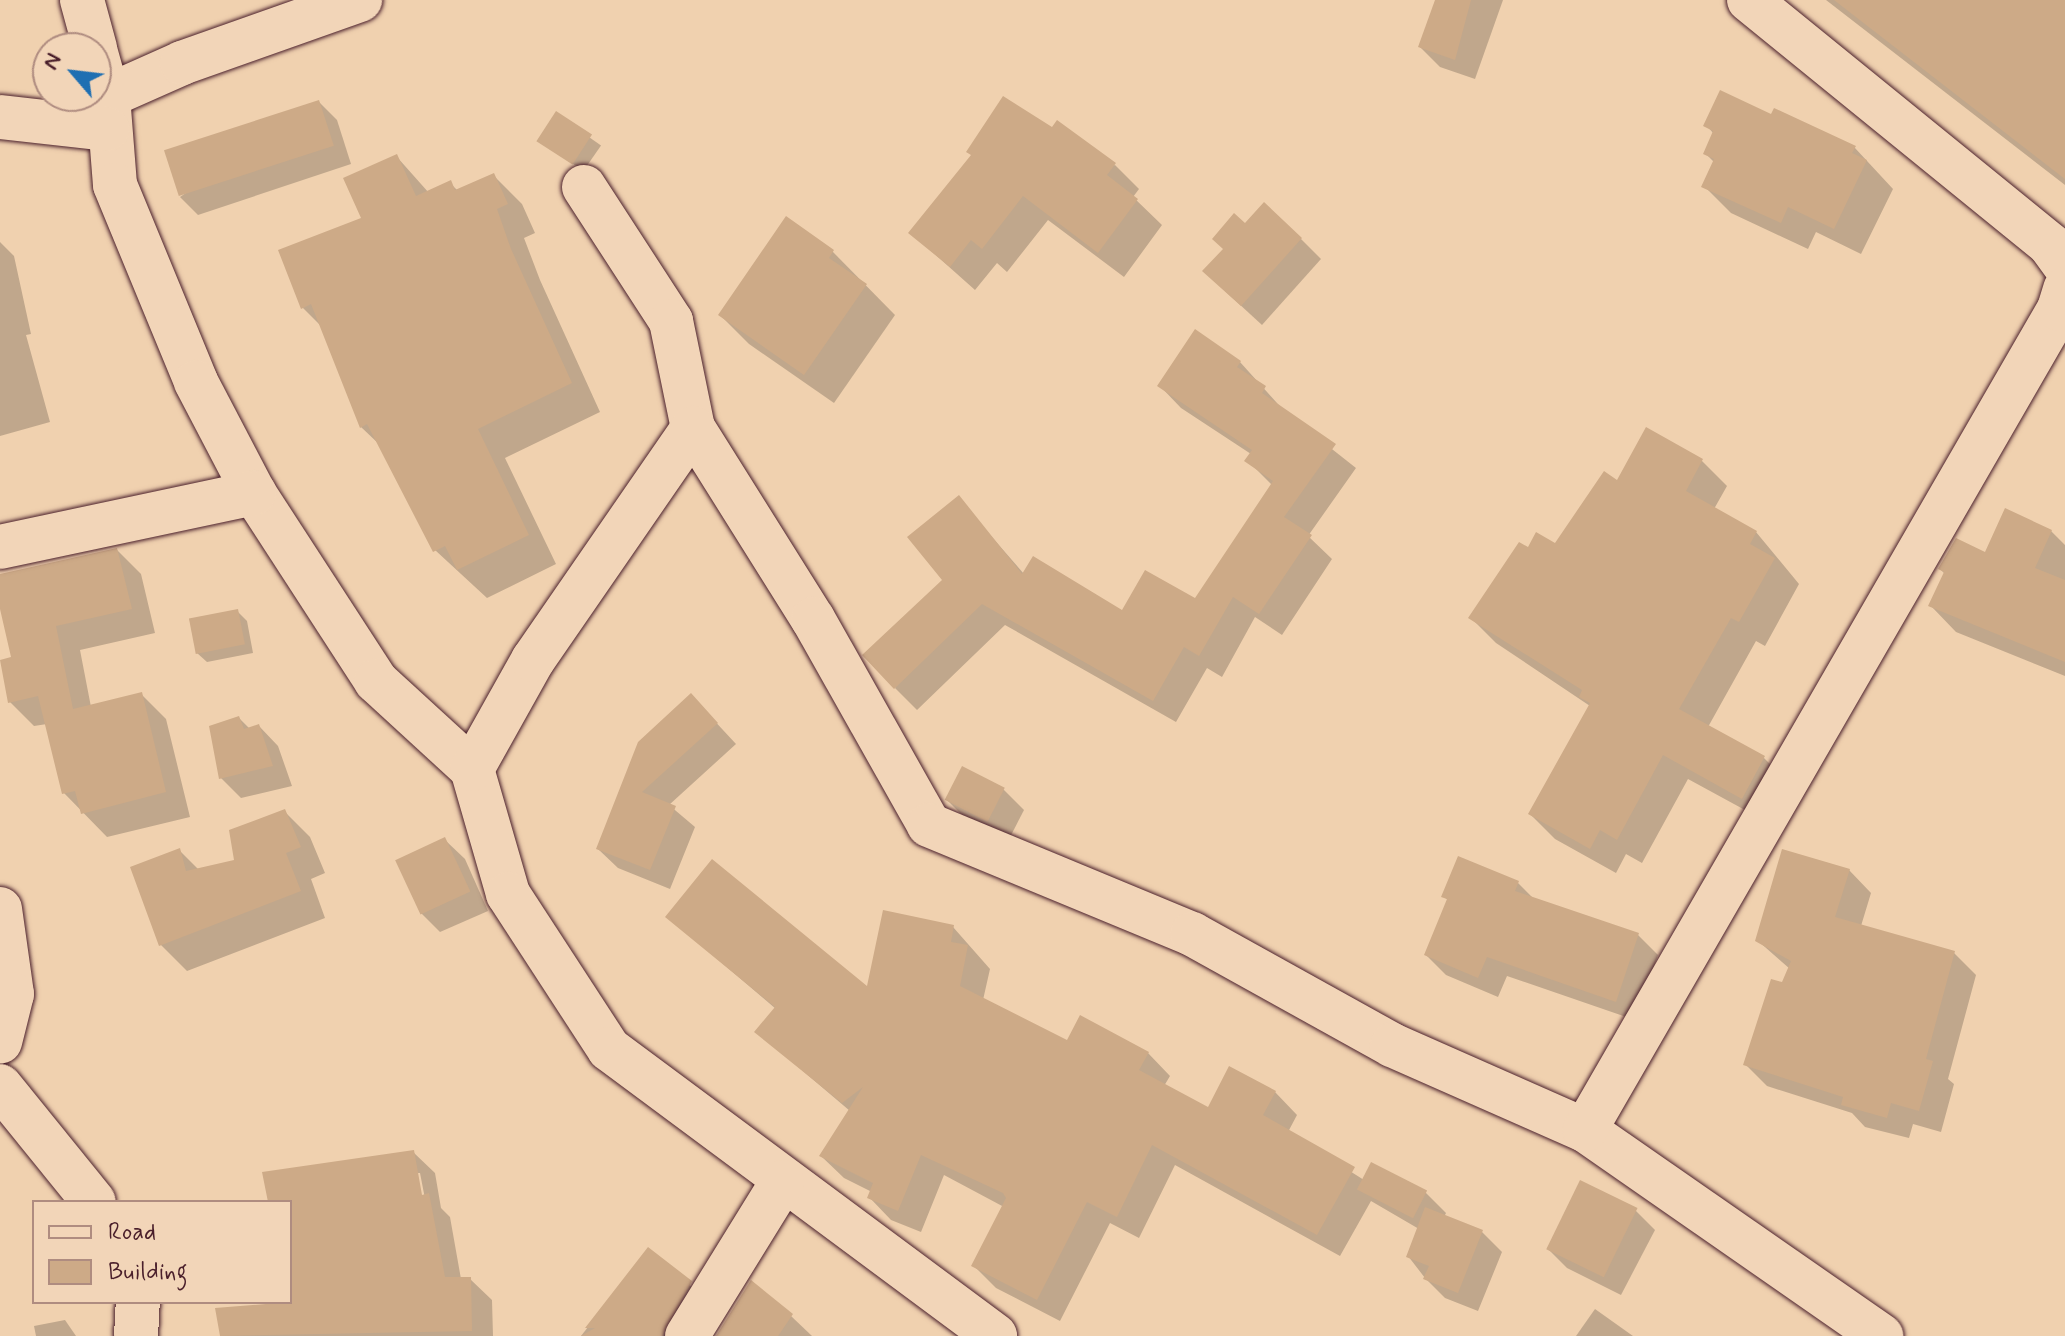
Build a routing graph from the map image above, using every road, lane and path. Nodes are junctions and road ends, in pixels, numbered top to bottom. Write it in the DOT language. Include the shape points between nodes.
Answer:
graph roads {
  1 [pos="82,0"];
  2 [pos="360,0"];
  3 [pos="1749,0"];
  4 [pos="90,32"];
  5 [pos="107,113"];
  6 [pos="0,117"];
  7 [pos="584,187"];
  8 [pos="2065,266"];
  9 [pos="2065,289"];
  10 [pos="693,428"];
  11 [pos="254,493"];
  12 [pos="0,547"];
  13 [pos="472,769"];
  14 [pos="0,909"];
  15 [pos="0,1042"];
  16 [pos="0,1086"];
  17 [pos="1585,1130"];
  18 [pos="782,1182"];
  19 [pos="92,1200"];
  20 [pos="138,1304"];
  21 [pos="136,1336"];
  22 [pos="687,1336"];
  23 [pos="995,1336"];
  24 [pos="1881,1336"];
  1 -- 4 [label="street"];
  2 -- 5 [label="street" via="182,63"];
  3 -- 8 [label="street" via="2050,245"];
  5 -- 6 [label="street"];
  5 -- 11 [label="street" via="115,185 196,382"];
  7 -- 10 [label="street" via="671,321"];
  9 -- 17 [label="street" via="2059,309"];
  10 -- 13 [label="street" via="533,660"];
  10 -- 17 [label="street" via="813,619 929,825 1192,934 1392,1045"];
  11 -- 12 [label="street"];
  11 -- 13 [label="street" via="376,681"];
  13 -- 18 [label="street" via="508,894 609,1049"];
  14 -- 15 [label="street" via="12,994"];
  16 -- 19 [label="street"];
  17 -- 24 [label="street"];
  18 -- 22 [label="street"];
  18 -- 23 [label="street"];
  20 -- 21 [label="street"];
}
